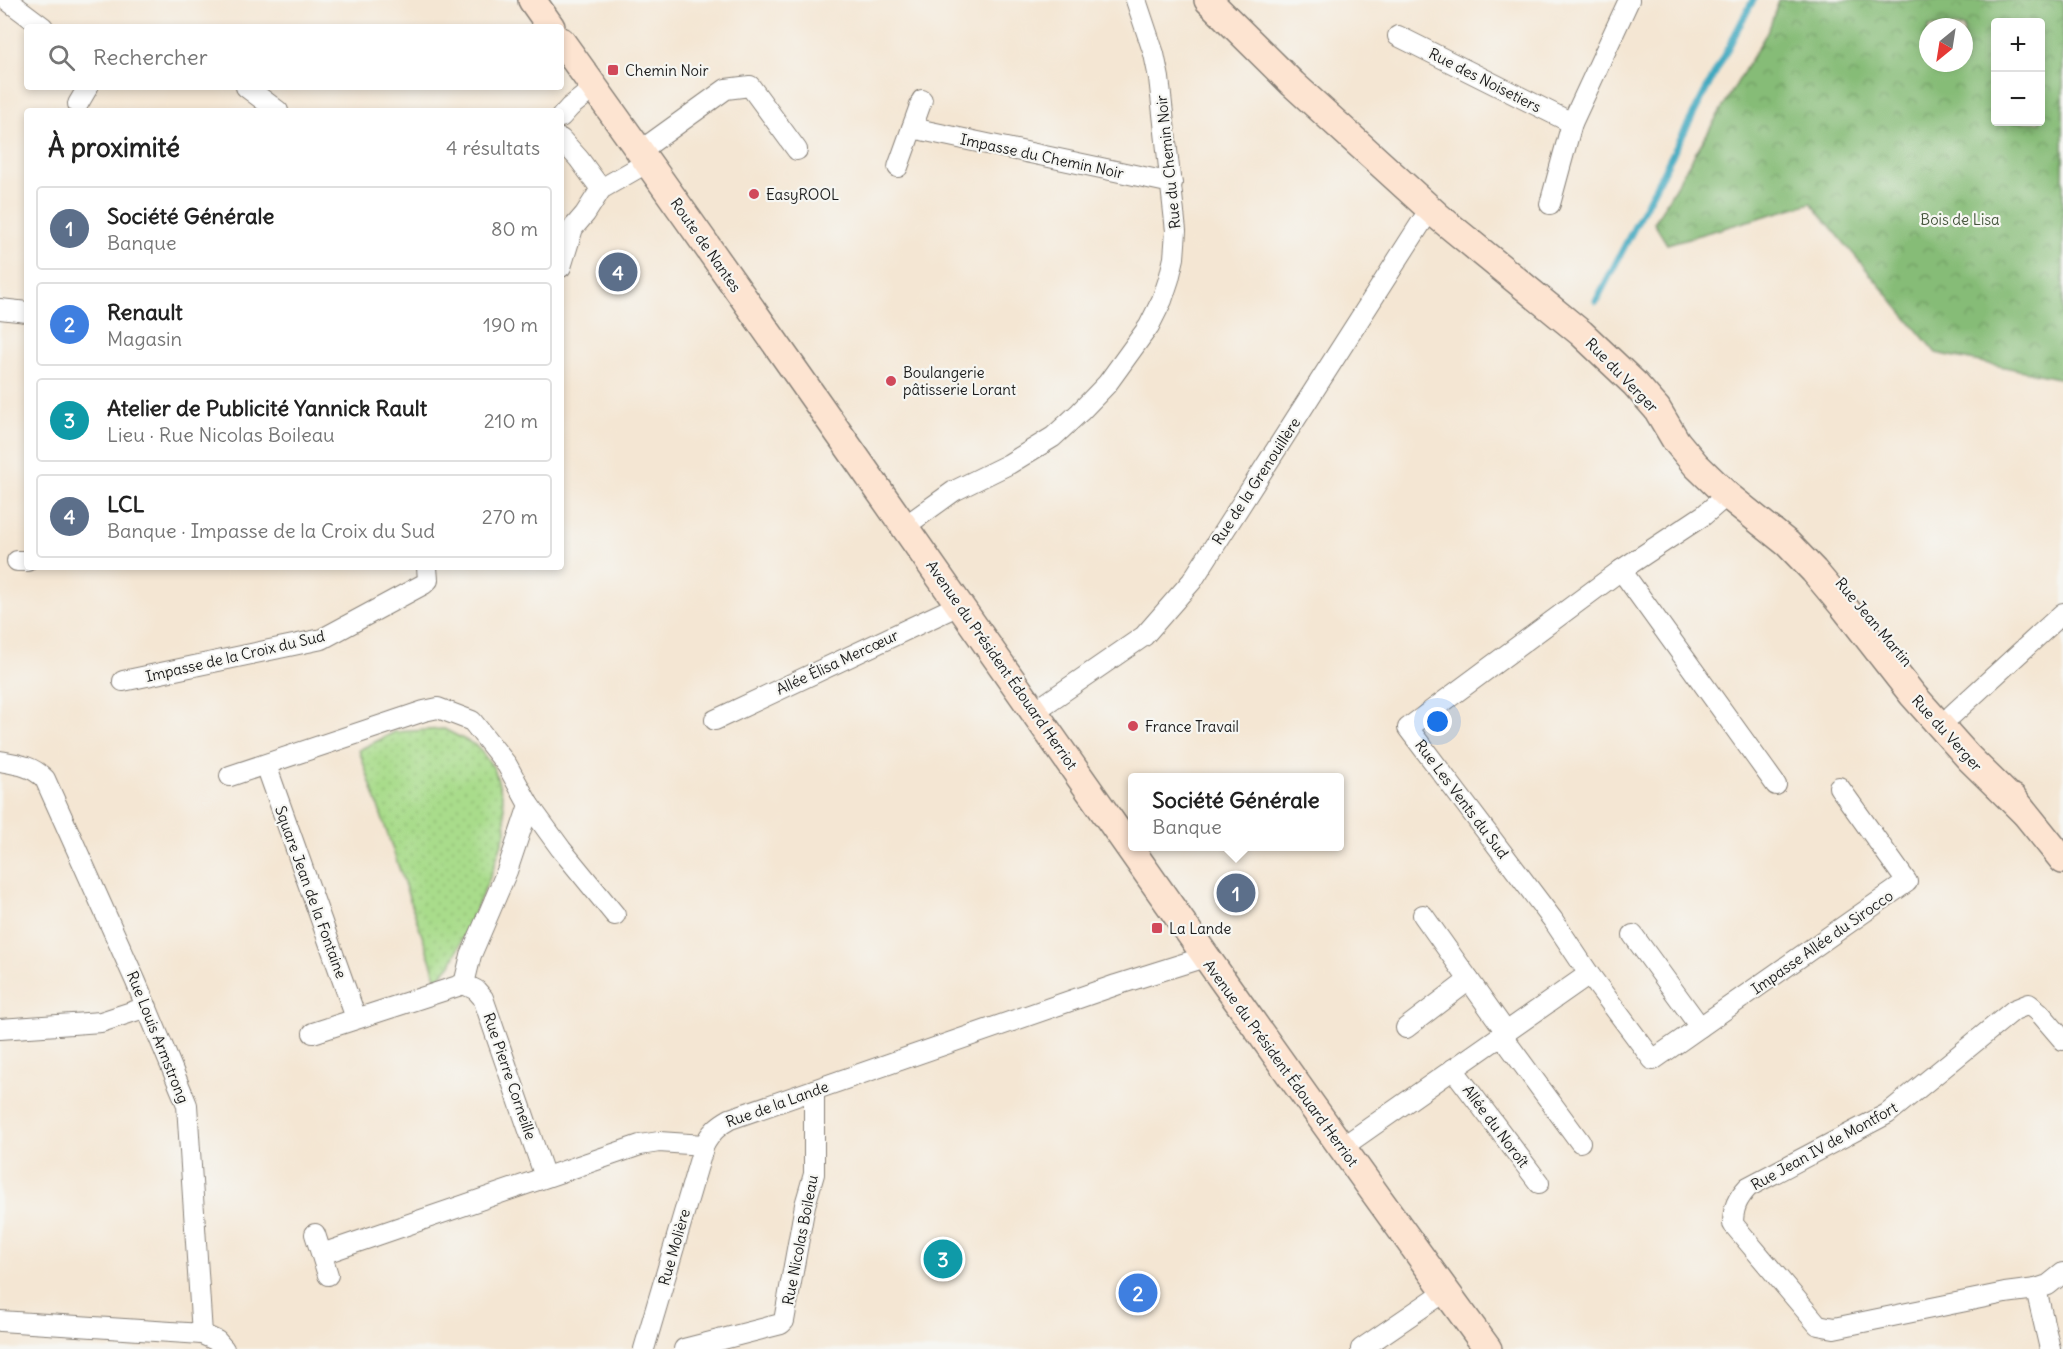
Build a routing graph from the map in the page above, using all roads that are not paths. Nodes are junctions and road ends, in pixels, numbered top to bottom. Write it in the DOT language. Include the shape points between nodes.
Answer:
graph roads {
  1 [pos="7,0"];
  2 [pos="532,0"];
  3 [pos="1136,0"];
  4 [pos="1208,0"];
  5 [pos="1629,0"];
  6 [pos="39,24"];
  7 [pos="549,24"];
  8 [pos="1398,36"];
  9 [pos="564,45"];
  10 [pos="594,87"];
  11 [pos="250,90"];
  12 [pos="922,100"];
  13 [pos="274,108"];
  14 [pos="564,114"];
  15 [pos="1572,123"];
  16 [pos="912,128"];
  17 [pos="564,142"];
  18 [pos="797,150"];
  19 [pos="644,156"];
  20 [pos="898,167"];
  21 [pos="1172,183"];
  22 [pos="602,189"];
  23 [pos="1550,204"];
  24 [pos="1430,209"];
  25 [pos="564,257"];
  26 [pos="0,309"];
  27 [pos="24,312"];
  28 [pos="1658,409"];
  29 [pos="851,450"];
  30 [pos="1727,495"];
  31 [pos="904,527"];
  32 [pos="427,570"];
  33 [pos="1621,570"];
  34 [pos="959,605"];
  35 [pos="2063,614"];
  36 [pos="123,681"];
  37 [pos="1035,711"];
  38 [pos="1952,715"];
  39 [pos="715,720"];
  40 [pos="0,761"];
  41 [pos="266,765"];
  42 [pos="230,776"];
  43 [pos="1776,785"];
  44 [pos="1839,787"];
  45 [pos="529,805"];
  46 [pos="2023,811"];
  47 [pos="1128,846"];
  48 [pos="1132,851"];
  49 [pos="2063,860"];
  50 [pos="615,915"];
  51 [pos="1423,915"];
  52 [pos="1633,935"];
  53 [pos="1205,957"];
  54 [pos="1589,974"];
  55 [pos="1469,980"];
  56 [pos="464,984"];
  57 [pos="147,1007"];
  58 [pos="356,1018"];
  59 [pos="1700,1027"];
  60 [pos="0,1029"];
  61 [pos="1406,1029"];
  62 [pos="313,1033"];
  63 [pos="1504,1034"];
  64 [pos="2063,1040"];
  65 [pos="1453,1069"];
  66 [pos="813,1090"];
  67 [pos="1580,1142"];
  68 [pos="704,1145"];
  69 [pos="1341,1148"];
  70 [pos="545,1177"];
  71 [pos="1539,1183"];
  72 [pos="315,1234"];
  73 [pos="322,1254"];
  74 [pos="2063,1273"];
  75 [pos="328,1275"];
  76 [pos="2036,1289"];
  77 [pos="1446,1291"];
  78 [pos="0,1322"];
  79 [pos="202,1334"];
  80 [pos="225,1349"];
  81 [pos="644,1349"];
  82 [pos="684,1349"];
  83 [pos="1361,1349"];
  84 [pos="1488,1349"];
  85 [pos="2050,1349"];
  1 -- 6 [label="street"];
  2 -- 7 [label="main road"];
  3 -- 21 [label="street, Rue du Chemin Noir" via="1159,78"];
  4 -- 24 [label="main road, Rue du Verger"];
  5 -- 15 [label="street"];
  8 -- 15 [label="street, Rue des Noisetiers"];
  9 -- 10 [label="main road, Route de Nantes"];
  10 -- 14 [label="street"];
  10 -- 19 [label="main road, Route de Nantes"];
  11 -- 13 [label="street"];
  12 -- 16 [label="street"];
  15 -- 23 [label="street"];
  16 -- 20 [label="street"];
  16 -- 21 [label="street, Impasse du Chemin Noir"];
  17 -- 22 [label="street"];
  18 -- 19 [label="street" via="750,86 726,89"];
  19 -- 22 [label="street"];
  19 -- 29 [label="main road, Route de Nantes"];
  21 -- 31 [label="street, Rue du Chemin Noir" via="1176,231 1166,289 1149,326 1107,384 1053,436 1009,464 954,491"];
  22 -- 25 [label="street" via="573,228"];
  24 -- 28 [label="main road, Rue du Verger" via="1581,333"];
  24 -- 37 [label="street, Rue de la Grenouillère" via="1192,581 1144,636"];
  26 -- 27 [label="street"];
  28 -- 30 [label="main road, Rue du Verger" via="1676,441"];
  28 -- 38 [label="main road, Rue Jean Martin" via="1788,527 1847,588"];
  29 -- 31 [label="main road, Avenue du Président Édouard Herriot"];
  30 -- 33 [label="street, Rue Les Vents du Sud" via="1704,515"];
  30 -- 46 [label="main road, Rue du Verger" via="1788,544 1814,571 1912,694"];
  31 -- 34 [label="main road, Avenue du Président Édouard Herriot"];
  32 -- 36 [label="street, Impasse de la Croix du Sud" via="424,584 322,639"];
  33 -- 43 [label="street"];
  33 -- 54 [label="street, Rue Les Vents du Sud" via="1408,728 1554,920"];
  34 -- 37 [label="main road, Avenue du Président Édouard Herriot"];
  34 -- 39 [label="street, Allée Élisa Mercœur"];
  35 -- 38 [label="street"];
  37 -- 47 [label="main road, Avenue du Président Édouard Herriot"];
  38 -- 46 [label="main road, Rue Jean Martin"];
  40 -- 57 [label="street, Rue Louis Armstrong" via="28,767 45,779"];
  41 -- 42 [label="street"];
  41 -- 45 [label="street" via="438,708 472,722 507,765"];
  41 -- 58 [label="street, Square Jean de la Fontaine"];
  44 -- 59 [label="street, Impasse Allée du Sirocco" via="1907,882"];
  45 -- 50 [label="street"];
  45 -- 56 [label="street" via="507,871 471,955"];
  46 -- 49 [label="main road, Rue Jean Martin"];
  48 -- 53 [label="main road, Avenue du Président Édouard Herriot"];
  51 -- 55 [label="street"];
  52 -- 59 [label="street"];
  53 -- 66 [label="street, Rue de la Lande"];
  53 -- 69 [label="main road, Avenue du Président Édouard Herriot"];
  54 -- 59 [label="street, Impasse Allée du Sirocco" via="1653,1060"];
  54 -- 63 [label="street"];
  55 -- 61 [label="street"];
  55 -- 63 [label="street"];
  56 -- 58 [label="street"];
  56 -- 70 [label="street, Rue Pierre Corneille" via="483,998"];
  57 -- 60 [label="street" via="101,1022"];
  57 -- 79 [label="street, Rue Louis Armstrong" via="187,1105"];
  58 -- 62 [label="street"];
  63 -- 65 [label="street"];
  63 -- 67 [label="street"];
  64 -- 76 [label="street, Rue Jean IV de Montfort" via="2029,1004 2014,1010 1887,1114 1748,1187 1733,1210 1733,1224 1818,1325 1824,1327"];
  65 -- 69 [label="street"];
  65 -- 71 [label="street, Allée du Noroît"];
  66 -- 68 [label="street, Rue de la Lande" via="730,1119 710,1134"];
  66 -- 82 [label="street, Rue Nicolas Boileau" via="814,1174 784,1321"];
  68 -- 70 [label="street" via="640,1145"];
  68 -- 81 [label="street, Rue Molière"];
  69 -- 77 [label="main road, Avenue du Président Édouard Herriot"];
  70 -- 73 [label="street"];
  72 -- 73 [label="street"];
  73 -- 75 [label="street"];
  74 -- 76 [label="street, Rue Jean IV de Montfort"];
  76 -- 85 [label="street"];
  77 -- 83 [label="street"];
  77 -- 84 [label="main road, Avenue du Président Édouard Herriot"];
  78 -- 79 [label="street"];
  79 -- 80 [label="street"];
}
